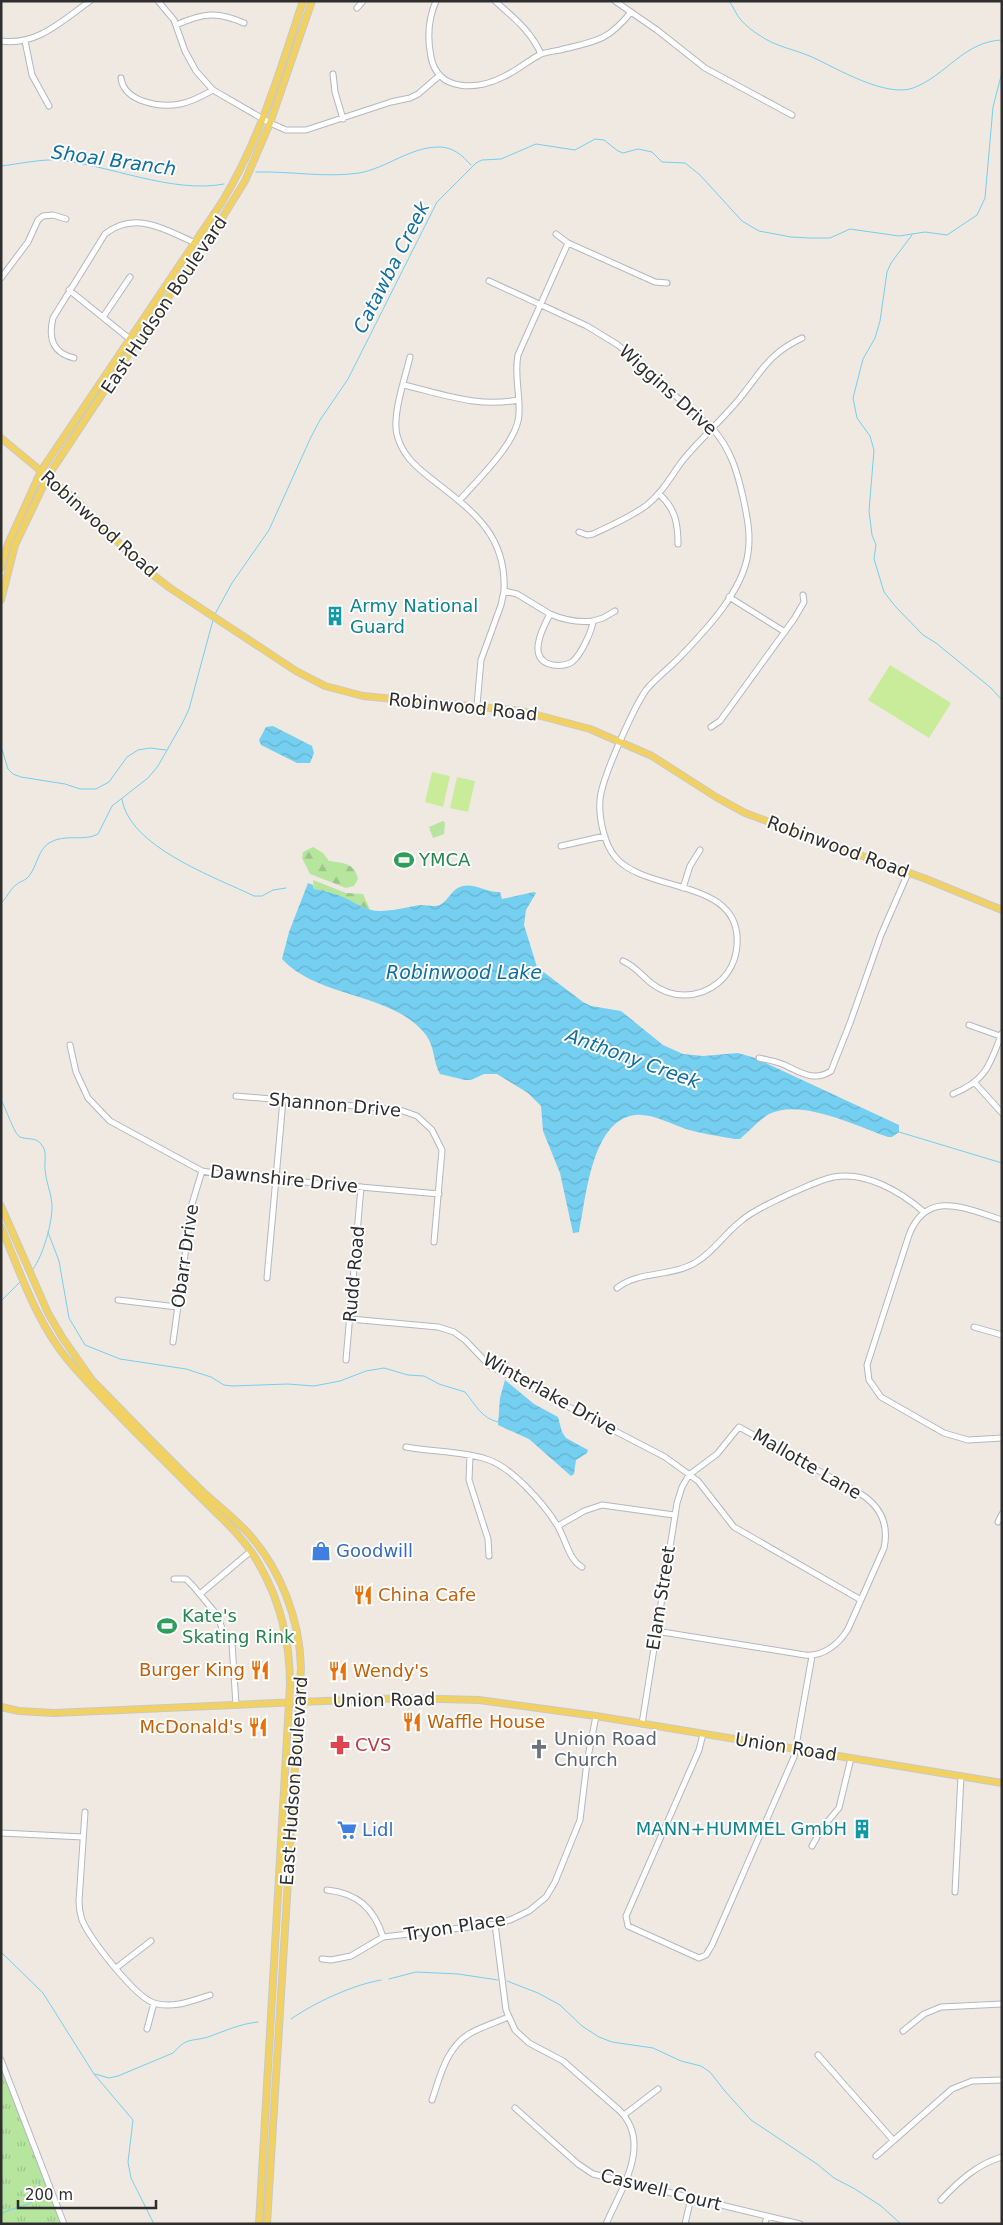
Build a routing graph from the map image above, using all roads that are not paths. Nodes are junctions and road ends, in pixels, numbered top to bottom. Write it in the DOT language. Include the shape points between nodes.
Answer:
graph roads {
  1 [pos="90,1"];
  2 [pos="158,1"];
  3 [pos="303,1"];
  4 [pos="312,1"];
  5 [pos="363,1"];
  6 [pos="436,1"];
  7 [pos="495,1"];
  8 [pos="615,1"];
  9 [pos="357,8"];
  10 [pos="631,12"];
  11 [pos="244,23"];
  12 [pos="176,25"];
  13 [pos="25,41"];
  14 [pos="1,42"];
  15 [pos="541,54"];
  16 [pos="334,74"];
  17 [pos="439,76"];
  18 [pos="121,78"];
  19 [pos="213,90"];
  20 [pos="49,106"];
  21 [pos="792,115"];
  22 [pos="263,118"];
  23 [pos="343,119"];
  24 [pos="270,123"];
  25 [pos="66,219"];
  26 [pos="556,234"];
  27 [pos="195,243"];
  28 [pos="568,243"];
  29 [pos="201,250"];
  30 [pos="130,277"];
  31 [pos="1,278"];
  32 [pos="490,281"];
  33 [pos="667,283"];
  34 [pos="69,290"];
  35 [pos="540,305"];
  36 [pos="103,317"];
  37 [pos="802,338"];
  38 [pos="133,342"];
  39 [pos="410,357"];
  40 [pos="74,358"];
  41 [pos="404,385"];
  42 [pos="518,400"];
  43 [pos="713,429"];
  44 [pos="1,438"];
  45 [pos="41,471"];
  46 [pos="48,476"];
  47 [pos="659,494"];
  48 [pos="459,501"];
  49 [pos="579,532"];
  50 [pos="678,544"];
  51 [pos="1,568"];
  52 [pos="504,592"];
  53 [pos="804,595"];
  54 [pos="729,597"];
  55 [pos="1,600"];
  56 [pos="614,611"];
  57 [pos="550,614"];
  58 [pos="593,621"];
  59 [pos="785,632"];
  60 [pos="477,705"];
  61 [pos="711,727"];
  62 [pos="621,741"];
  63 [pos="605,836"];
  64 [pos="561,846"];
  65 [pos="700,850"];
  66 [pos="908,872"];
  67 [pos="684,888"];
  68 [pos="1002,910"];
  69 [pos="623,961"];
  70 [pos="969,1025"];
  71 [pos="1001,1034"];
  72 [pos="70,1045"];
  73 [pos="759,1058"];
  74 [pos="975,1083"];
  75 [pos="953,1094"];
  76 [pos="236,1096"];
  77 [pos="283,1100"];
  78 [pos="1002,1113"];
  79 [pos="202,1171"];
  80 [pos="276,1180"];
  81 [pos="361,1187"];
  82 [pos="439,1194"];
  83 [pos="1,1206"];
  84 [pos="924,1212"];
  85 [pos="1002,1220"];
  86 [pos="1,1228"];
  87 [pos="434,1242"];
  88 [pos="268,1278"];
  89 [pos="617,1288"];
  90 [pos="118,1300"];
  91 [pos="177,1307"];
  92 [pos="350,1319"];
  93 [pos="974,1327"];
  94 [pos="1002,1335"];
  95 [pos="173,1342"];
  96 [pos="346,1360"];
  97 [pos="115,1407"];
  98 [pos="1002,1438"];
  99 [pos="406,1447"];
  100 [pos="470,1456"];
  101 [pos="689,1475"];
  102 [pos="674,1514"];
  103 [pos="1002,1514"];
  104 [pos="998,1522"];
  105 [pos="558,1526"];
  106 [pos="251,1551"];
  107 [pos="488,1556"];
  108 [pos="582,1567"];
  109 [pos="174,1579"];
  110 [pos="200,1594"];
  111 [pos="861,1600"];
  112 [pos="656,1631"];
  113 [pos="812,1656"];
  114 [pos="298,1702"];
  115 [pos="289,1703"];
  116 [pos="236,1705"];
  117 [pos="1,1707"];
  118 [pos="596,1716"];
  119 [pos="642,1724"];
  120 [pos="703,1734"];
  121 [pos="796,1749"];
  122 [pos="851,1758"];
  123 [pos="961,1776"];
  124 [pos="1002,1783"];
  125 [pos="85,1812"];
  126 [pos="1,1833"];
  127 [pos="83,1837"];
  128 [pos="812,1846"];
  129 [pos="327,1890"];
  130 [pos="955,1892"];
  131 [pos="495,1924"];
  132 [pos="383,1937"];
  133 [pos="151,1941"];
  134 [pos="322,1959"];
  135 [pos="116,1968"];
  136 [pos="210,1995"];
  137 [pos="154,2003"];
  138 [pos="1002,2004"];
  139 [pos="508,2017"];
  140 [pos="147,2028"];
  141 [pos="903,2031"];
  142 [pos="818,2055"];
  143 [pos="1,2060"];
  144 [pos="1002,2080"];
  145 [pos="658,2089"];
  146 [pos="432,2100"];
  147 [pos="515,2108"];
  148 [pos="624,2115"];
  149 [pos="893,2140"];
  150 [pos="876,2156"];
  151 [pos="1002,2157"];
  152 [pos="625,2182"];
  153 [pos="691,2198"];
  154 [pos="941,2200"];
  155 [pos="767,2216"];
  156 [pos="64,2224"];
  157 [pos="258,2224"];
  158 [pos="267,2224"];
  159 [pos="606,2224"];
  160 [pos="685,2224"];
  161 [pos="765,2224"];
  162 [pos="800,2224"];
  1 -- 13 [label="street" via="49,31"];
  2 -- 12 [label="street"];
  3 -- 22 [label="main road, East Hudson Boulevard"];
  4 -- 24 [label="main road, East Hudson Boulevard"];
  5 -- 9 [label="street"];
  6 -- 17 [label="street" via="429,20 429,45 431,60"];
  7 -- 15 [label="street" via="526,29"];
  8 -- 10 [label="street"];
  10 -- 15 [label="street" via="620,26 601,40"];
  10 -- 21 [label="street" via="704,68"];
  11 -- 12 [label="street" via="211,14"];
  12 -- 19 [label="street" via="192,64"];
  13 -- 14 [label="street"];
  13 -- 20 [label="street" via="32,76"];
  15 -- 17 [label="street" via="495,80 463,86 447,83"];
  16 -- 23 [label="street" via="335,92"];
  17 -- 23 [label="street" via="410,98"];
  18 -- 19 [label="street" via="123,88 131,95 159,105 189,102"];
  19 -- 22 [label="street"];
  22 -- 24 [label="street"];
  22 -- 27 [label="main road, East Hudson Boulevard" via="230,189"];
  23 -- 24 [label="street" via="296,131"];
  24 -- 29 [label="main road, East Hudson Boulevard" via="245,181"];
  25 -- 31 [label="street" via="53,215 38,220 28,242"];
  26 -- 28 [label="street"];
  27 -- 29 [label="main road"];
  27 -- 34 [label="street" via="154,225 133,223 113,227 102,238"];
  27 -- 38 [label="main road, East Hudson Boulevard"];
  28 -- 33 [label="street" via="655,282"];
  28 -- 35 [label="street"];
  29 -- 38 [label="main road, East Hudson Boulevard"];
  30 -- 36 [label="street"];
  32 -- 35 [label="street, Wiggins Drive"];
  34 -- 36 [label="street"];
  34 -- 40 [label="street" via="54,314 51,331 58,351"];
  35 -- 42 [label="street" via="518,355"];
  35 -- 43 [label="street, Wiggins Drive" via="618,344"];
  36 -- 38 [label="street"];
  37 -- 43 [label="street" via="772,356"];
  38 -- 45 [label="main road, East Hudson Boulevard"];
  38 -- 46 [label="main road, East Hudson Boulevard"];
  39 -- 41 [label="street"];
  41 -- 42 [label="street" via="478,402"];
  41 -- 48 [label="street" via="396,426 401,446 412,463"];
  42 -- 48 [label="street" via="520,413 515,433"];
  43 -- 47 [label="street" via="683,461"];
  43 -- 54 [label="street, Wiggins Drive" via="732,456 749,524 748,554 740,580"];
  44 -- 45 [label="main road, Robinwood Road"];
  45 -- 46 [label="main road, Robinwood Road"];
  45 -- 51 [label="main road, East Hudson Boulevard" via="8,544"];
  46 -- 55 [label="main road, East Hudson Boulevard" via="16,545"];
  46 -- 60 [label="main road, Robinwood Road" via="144,568 296,671 343,692"];
  47 -- 49 [label="street" via="630,516 608,527 587,535"];
  47 -- 50 [label="street" via="675,515"];
  48 -- 52 [label="street" via="480,520 495,541 503,564"];
  52 -- 57 [label="street" via="516,594"];
  52 -- 60 [label="street" via="481,660"];
  53 -- 59 [label="street" via="804,602"];
  54 -- 59 [label="street"];
  54 -- 62 [label="street, Wiggins Drive" via="694,642 646,690"];
  56 -- 58 [label="street"];
  57 -- 58 [label="street" via="564,620"];
  57 -- 58 [label="street" via="540,633 537,649 540,658 559,666 573,661 589,637"];
  59 -- 61 [label="street" via="720,721"];
  60 -- 62 [label="main road, Robinwood Road" via="542,714"];
  62 -- 63 [label="street, Wiggins Drive" via="601,794"];
  62 -- 66 [label="main road, Robinwood Road" via="745,812"];
  63 -- 64 [label="street"];
  63 -- 67 [label="street, Wiggins Drive" via="614,855 630,870"];
  65 -- 67 [label="street" via="690,866"];
  66 -- 68 [label="main road, Robinwood Road"];
  66 -- 73 [label="street" via="831,1071 811,1077 780,1063"];
  67 -- 69 [label="street, Wiggins Drive" via="715,900 733,922 737,947 725,976 699,993 675,994 658,988"];
  70 -- 71 [label="street"];
  71 -- 74 [label="street" via="987,1070"];
  72 -- 79 [label="street, Dawnshire Drive" via="80,1083 100,1112 119,1126"];
  74 -- 75 [label="street"];
  74 -- 78 [label="street"];
  76 -- 77 [label="street, Shannon Drive"];
  77 -- 80 [label="street"];
  77 -- 82 [label="street, Shannon Drive" via="404,1111 417,1116 432,1130 442,1150"];
  79 -- 80 [label="street, Dawnshire Drive"];
  79 -- 91 [label="street, Obarr Drive" via="192,1204"];
  80 -- 81 [label="street, Dawnshire Drive"];
  80 -- 88 [label="street"];
  81 -- 82 [label="street, Dawnshire Drive"];
  81 -- 92 [label="street, Rudd Road"];
  82 -- 87 [label="street, Shannon Drive"];
  83 -- 97 [label="main road, East Hudson Boulevard" via="37,1290 62,1338"];
  84 -- 85 [label="street" via="937,1206 952,1205"];
  84 -- 89 [label="street" via="887,1187 860,1178 831,1178 753,1212 694,1264 674,1272 626,1280"];
  84 -- 98 [label="street" via="913,1226 870,1351 867,1365 869,1380 881,1397 944,1432 968,1440"];
  86 -- 97 [label="main road, East Hudson Boulevard" via="31,1296 61,1351"];
  90 -- 91 [label="street"];
  91 -- 95 [label="street, Obarr Drive"];
  92 -- 96 [label="street, Rudd Road"];
  92 -- 101 [label="street, Winterlake Drive" via="438,1327 454,1332 490,1366 654,1450"];
  93 -- 94 [label="street"];
  97 -- 106 [label="main road, East Hudson Boulevard"];
  97 -- 114 [label="main road, East Hudson Boulevard" via="238,1523 265,1557 287,1596 299,1639"];
  99 -- 100 [label="street"];
  100 -- 105 [label="street" via="491,1461 510,1473"];
  100 -- 107 [label="street" via="469,1480 488,1539"];
  101 -- 102 [label="street, Elam Street"];
  101 -- 111 [label="street, Winterlake Drive" via="708,1492 734,1527"];
  101 -- 111 [label="street, Mallotte Lane" via="718,1454 739,1427 868,1498 882,1515 885,1540"];
  102 -- 105 [label="street" via="602,1505"];
  102 -- 112 [label="street, Elam Street"];
  103 -- 104 [label="street"];
  105 -- 108 [label="street" via="573,1559"];
  106 -- 110 [label="street"];
  106 -- 115 [label="main road, East Hudson Boulevard" via="273,1592 284,1627 290,1671"];
  109 -- 110 [label="street" via="188,1580"];
  110 -- 116 [label="street" via="218,1616 224,1634 232,1643"];
  111 -- 113 [label="street, Mallotte Lane" via="841,1640"];
  112 -- 113 [label="street"];
  112 -- 119 [label="street, Elam Street"];
  113 -- 121 [label="street"];
  114 -- 115 [label="main road, Union Road"];
  114 -- 118 [label="main road, Union Road" via="402,1698 465,1700 521,1704"];
  114 -- 158 [label="main road, East Hudson Boulevard"];
  115 -- 116 [label="main road, Union Road"];
  115 -- 157 [label="main road, East Hudson Boulevard"];
  116 -- 117 [label="main road, Union Road" via="56,1713"];
  118 -- 119 [label="main road, Union Road"];
  118 -- 131 [label="street, Tryon Place" via="580,1820 555,1882 546,1898 530,1912"];
  119 -- 120 [label="main road, Union Road"];
  120 -- 121 [label="main road, Union Road"];
  120 -- 121 [label="street" via="699,1750 626,1916 628,1926 696,1957 704,1957 712,1945"];
  121 -- 122 [label="main road, Union Road"];
  122 -- 123 [label="main road, Union Road"];
  122 -- 128 [label="street" via="839,1808"];
  123 -- 124 [label="main road, Union Road"];
  123 -- 130 [label="street"];
  125 -- 127 [label="street"];
  126 -- 127 [label="street"];
  127 -- 135 [label="street" via="79,1894 81,1916"];
  129 -- 132 [label="street" via="349,1894 361,1901 376,1918"];
  131 -- 132 [label="street, Tryon Place"];
  131 -- 139 [label="street"];
  132 -- 134 [label="street, Tryon Place" via="351,1956"];
  133 -- 135 [label="street"];
  135 -- 137 [label="street" via="136,1992"];
  136 -- 137 [label="street" via="174,2005"];
  137 -- 140 [label="street"];
  138 -- 141 [label="street" via="941,2007 924,2014"];
  139 -- 146 [label="street" via="473,2032 456,2044"];
  139 -- 148 [label="street" via="523,2039 563,2061"];
  142 -- 149 [label="street"];
  143 -- 156 [label="street"];
  144 -- 149 [label="street" via="972,2081 955,2087"];
  145 -- 148 [label="street"];
  147 -- 152 [label="street, Caswell Court" via="584,2168 598,2176"];
  148 -- 152 [label="street" via="635,2148"];
  149 -- 150 [label="street"];
  151 -- 154 [label="street" via="976,2168"];
  152 -- 153 [label="street, Caswell Court"];
  152 -- 159 [label="street"];
  153 -- 155 [label="street, Caswell Court"];
  153 -- 160 [label="street"];
  155 -- 161 [label="street"];
  155 -- 162 [label="street, Caswell Court"];
}
